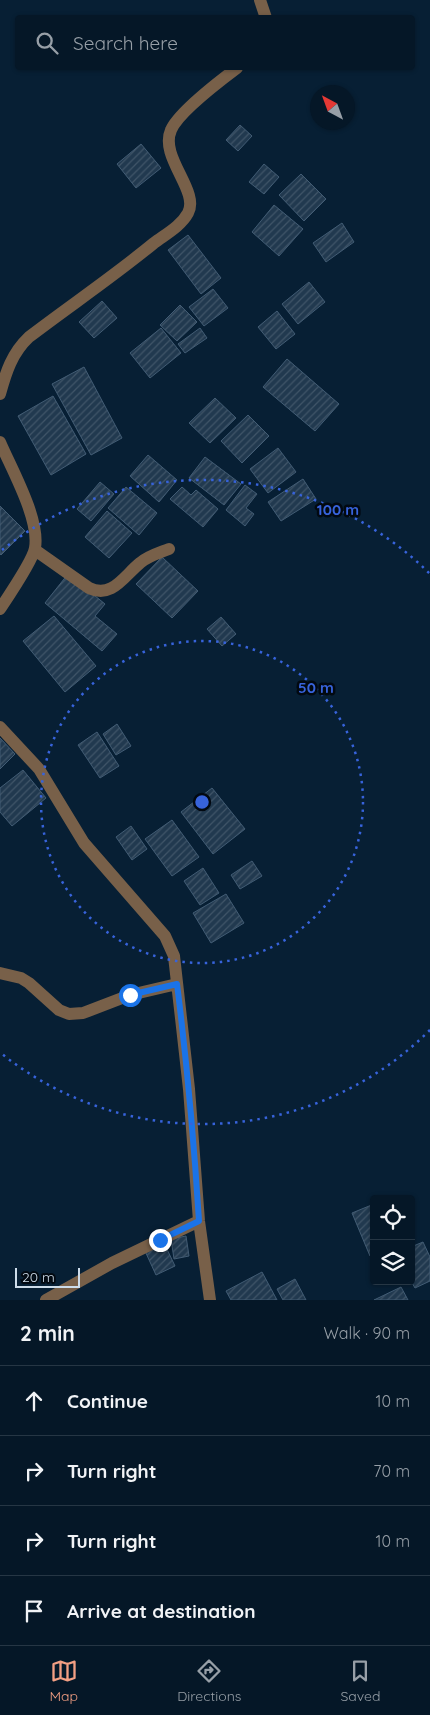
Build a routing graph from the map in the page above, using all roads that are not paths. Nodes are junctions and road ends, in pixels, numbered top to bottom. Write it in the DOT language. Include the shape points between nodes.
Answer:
graph roads {
  1 [pos="260,0"];
  2 [pos="265,15"];
  3 [pos="235,70"];
  4 [pos="0,394"];
  5 [pos="0,442"];
  6 [pos="169,549"];
  7 [pos="35,550"];
  8 [pos="0,609"];
  9 [pos="0,727"];
  10 [pos="0,974"];
  11 [pos="177,984"];
  12 [pos="199,1221"];
  13 [pos="46,1300"];
  14 [pos="210,1300"];
  1 -- 2 [label="street"];
  3 -- 4 [label="street" via="188,110 170,132 170,149 190,198 185,218 29,336 15,352"];
  5 -- 7 [label="street" via="35,525"];
  6 -- 7 [label="street" via="146,559 106,592 89,588"];
  7 -- 8 [label="street"];
  9 -- 11 [label="street" via="39,769 84,843 165,936 174,956"];
  10 -- 11 [label="street" via="21,978 58,1010 69,1014 83,1013 130,995"];
  11 -- 12 [label="street" via="190,1089"];
  12 -- 13 [label="street" via="112,1263"];
  12 -- 14 [label="street"];
}
